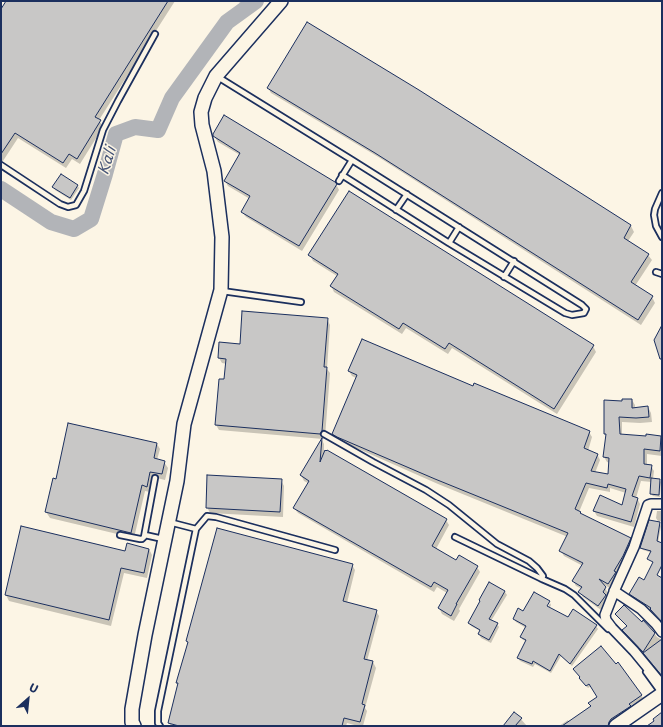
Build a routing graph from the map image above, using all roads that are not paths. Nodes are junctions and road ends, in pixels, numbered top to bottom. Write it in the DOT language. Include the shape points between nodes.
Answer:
graph roads {
  1 [pos="281,1"];
  2 [pos="154,34"];
  3 [pos="216,76"];
  4 [pos="352,160"];
  5 [pos="1,165"];
  6 [pos="342,175"];
  7 [pos="339,181"];
  8 [pos="662,193"];
  9 [pos="407,194"];
  10 [pos="396,210"];
  11 [pos="459,227"];
  12 [pos="662,237"];
  13 [pos="449,243"];
  14 [pos="514,261"];
  15 [pos="656,272"];
  16 [pos="662,274"];
  17 [pos="504,277"];
  18 [pos="221,290"];
  19 [pos="301,302"];
  20 [pos="324,434"];
  21 [pos="155,478"];
  22 [pos="662,504"];
  23 [pos="169,522"];
  24 [pos="196,529"];
  25 [pos="120,535"];
  26 [pos="145,535"];
  27 [pos="455,537"];
  28 [pos="165,540"];
  29 [pos="335,550"];
  30 [pos="542,579"];
  31 [pos="614,591"];
  32 [pos="662,632"];
  33 [pos="662,685"];
  34 [pos="662,694"];
  35 [pos="134,726"];
  36 [pos="160,726"];
  37 [pos="616,726"];
  1 -- 3 [label="street"];
  2 -- 5 [label="lane" via="103,130 84,191 76,205 68,207 60,204"];
  3 -- 4 [label="lane"];
  3 -- 18 [label="street" via="201,112 214,171 222,237"];
  4 -- 6 [label="lane"];
  4 -- 9 [label="lane"];
  6 -- 7 [label="lane"];
  6 -- 10 [label="lane"];
  8 -- 12 [label="lane" via="654,211 654,220"];
  9 -- 10 [label="lane"];
  9 -- 11 [label="lane"];
  10 -- 13 [label="lane"];
  11 -- 13 [label="lane"];
  11 -- 14 [label="lane"];
  13 -- 17 [label="lane"];
  14 -- 17 [label="lane"];
  14 -- 17 [label="lane" via="582,304 586,309 584,313 565,313"];
  15 -- 16 [label="lane"];
  18 -- 19 [label="lane"];
  18 -- 23 [label="street" via="184,424"];
  20 -- 30 [label="lane" via="449,505 497,544 529,561 543,576"];
  21 -- 26 [label="lane"];
  22 -- 31 [label="street" via="648,505 634,547"];
  23 -- 24 [label="lane"];
  23 -- 28 [label="street"];
  24 -- 29 [label="lane" via="207,516 216,517"];
  24 -- 36 [label="lane" via="158,711"];
  25 -- 26 [label="lane" via="142,539"];
  26 -- 28 [label="lane"];
  27 -- 30 [label="lane"];
  28 -- 35 [label="street" via="132,709"];
  30 -- 34 [label="lane" via="574,595 632,653"];
  31 -- 32 [label="street" via="641,609"];
  31 -- 33 [label="street" via="605,612 606,620"];
  34 -- 37 [label="street"];
}
